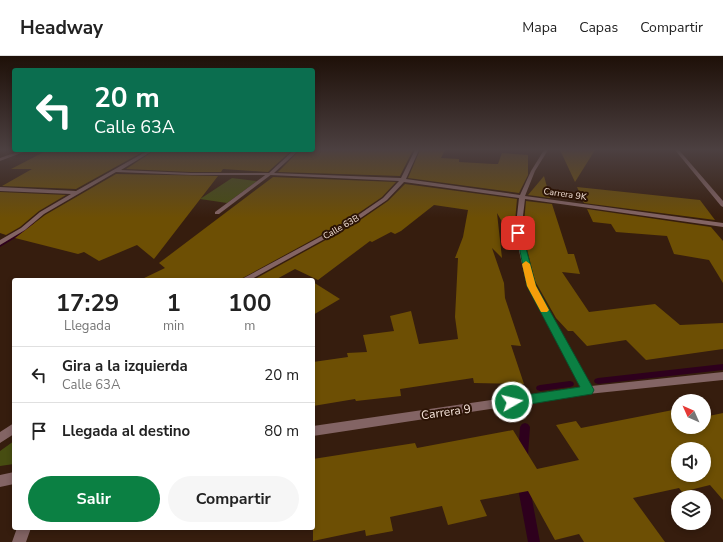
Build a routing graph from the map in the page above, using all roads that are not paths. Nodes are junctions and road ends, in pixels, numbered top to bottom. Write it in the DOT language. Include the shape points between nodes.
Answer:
graph roads {
  1 [pos="113,173"];
  2 [pos="159,173"];
  3 [pos="406,173"];
  4 [pos="532,173"];
  5 [pos="696,173"];
  6 [pos="270,174"];
  7 [pos="403,180"];
  8 [pos="0,189"];
  9 [pos="78,193"];
  10 [pos="522,197"];
  11 [pos="723,205"];
  12 [pos="217,213"];
  13 [pos="723,225"];
  14 [pos="0,242"];
  15 [pos="248,278"];
  16 [pos="723,376"];
  17 [pos="588,390"];
  18 [pos="12,429"];
  19 [pos="315,431"];
  20 [pos="0,438"];
  21 [pos="12,478"];
  22 [pos="0,481"];
  23 [pos="23,530"];
  24 [pos="19,542"];
  1 -- 9 [label="street"];
  2 -- 6 [label="street, Carrera 9K"];
  3 -- 7 [label="street, Calle 63B"];
  4 -- 10 [label="street"];
  5 -- 11 [label="street"];
  6 -- 7 [label="street, Carrera 9K"];
  6 -- 12 [label="street"];
  7 -- 10 [label="street, Carrera 9K"];
  7 -- 15 [label="street, Calle 63B" via="385,199 350,223"];
  8 -- 9 [label="street"];
  9 -- 14 [label="street" via="42,213"];
  10 -- 13 [label="street, Carrera 9K"];
  10 -- 17 [label="street" via="518,233 531,286"];
  16 -- 17 [label="street, Carrera 9"];
  17 -- 19 [label="street, Carrera 9"];
  18 -- 20 [label="street"];
  21 -- 22 [label="street"];
  23 -- 24 [label="street"];
}
